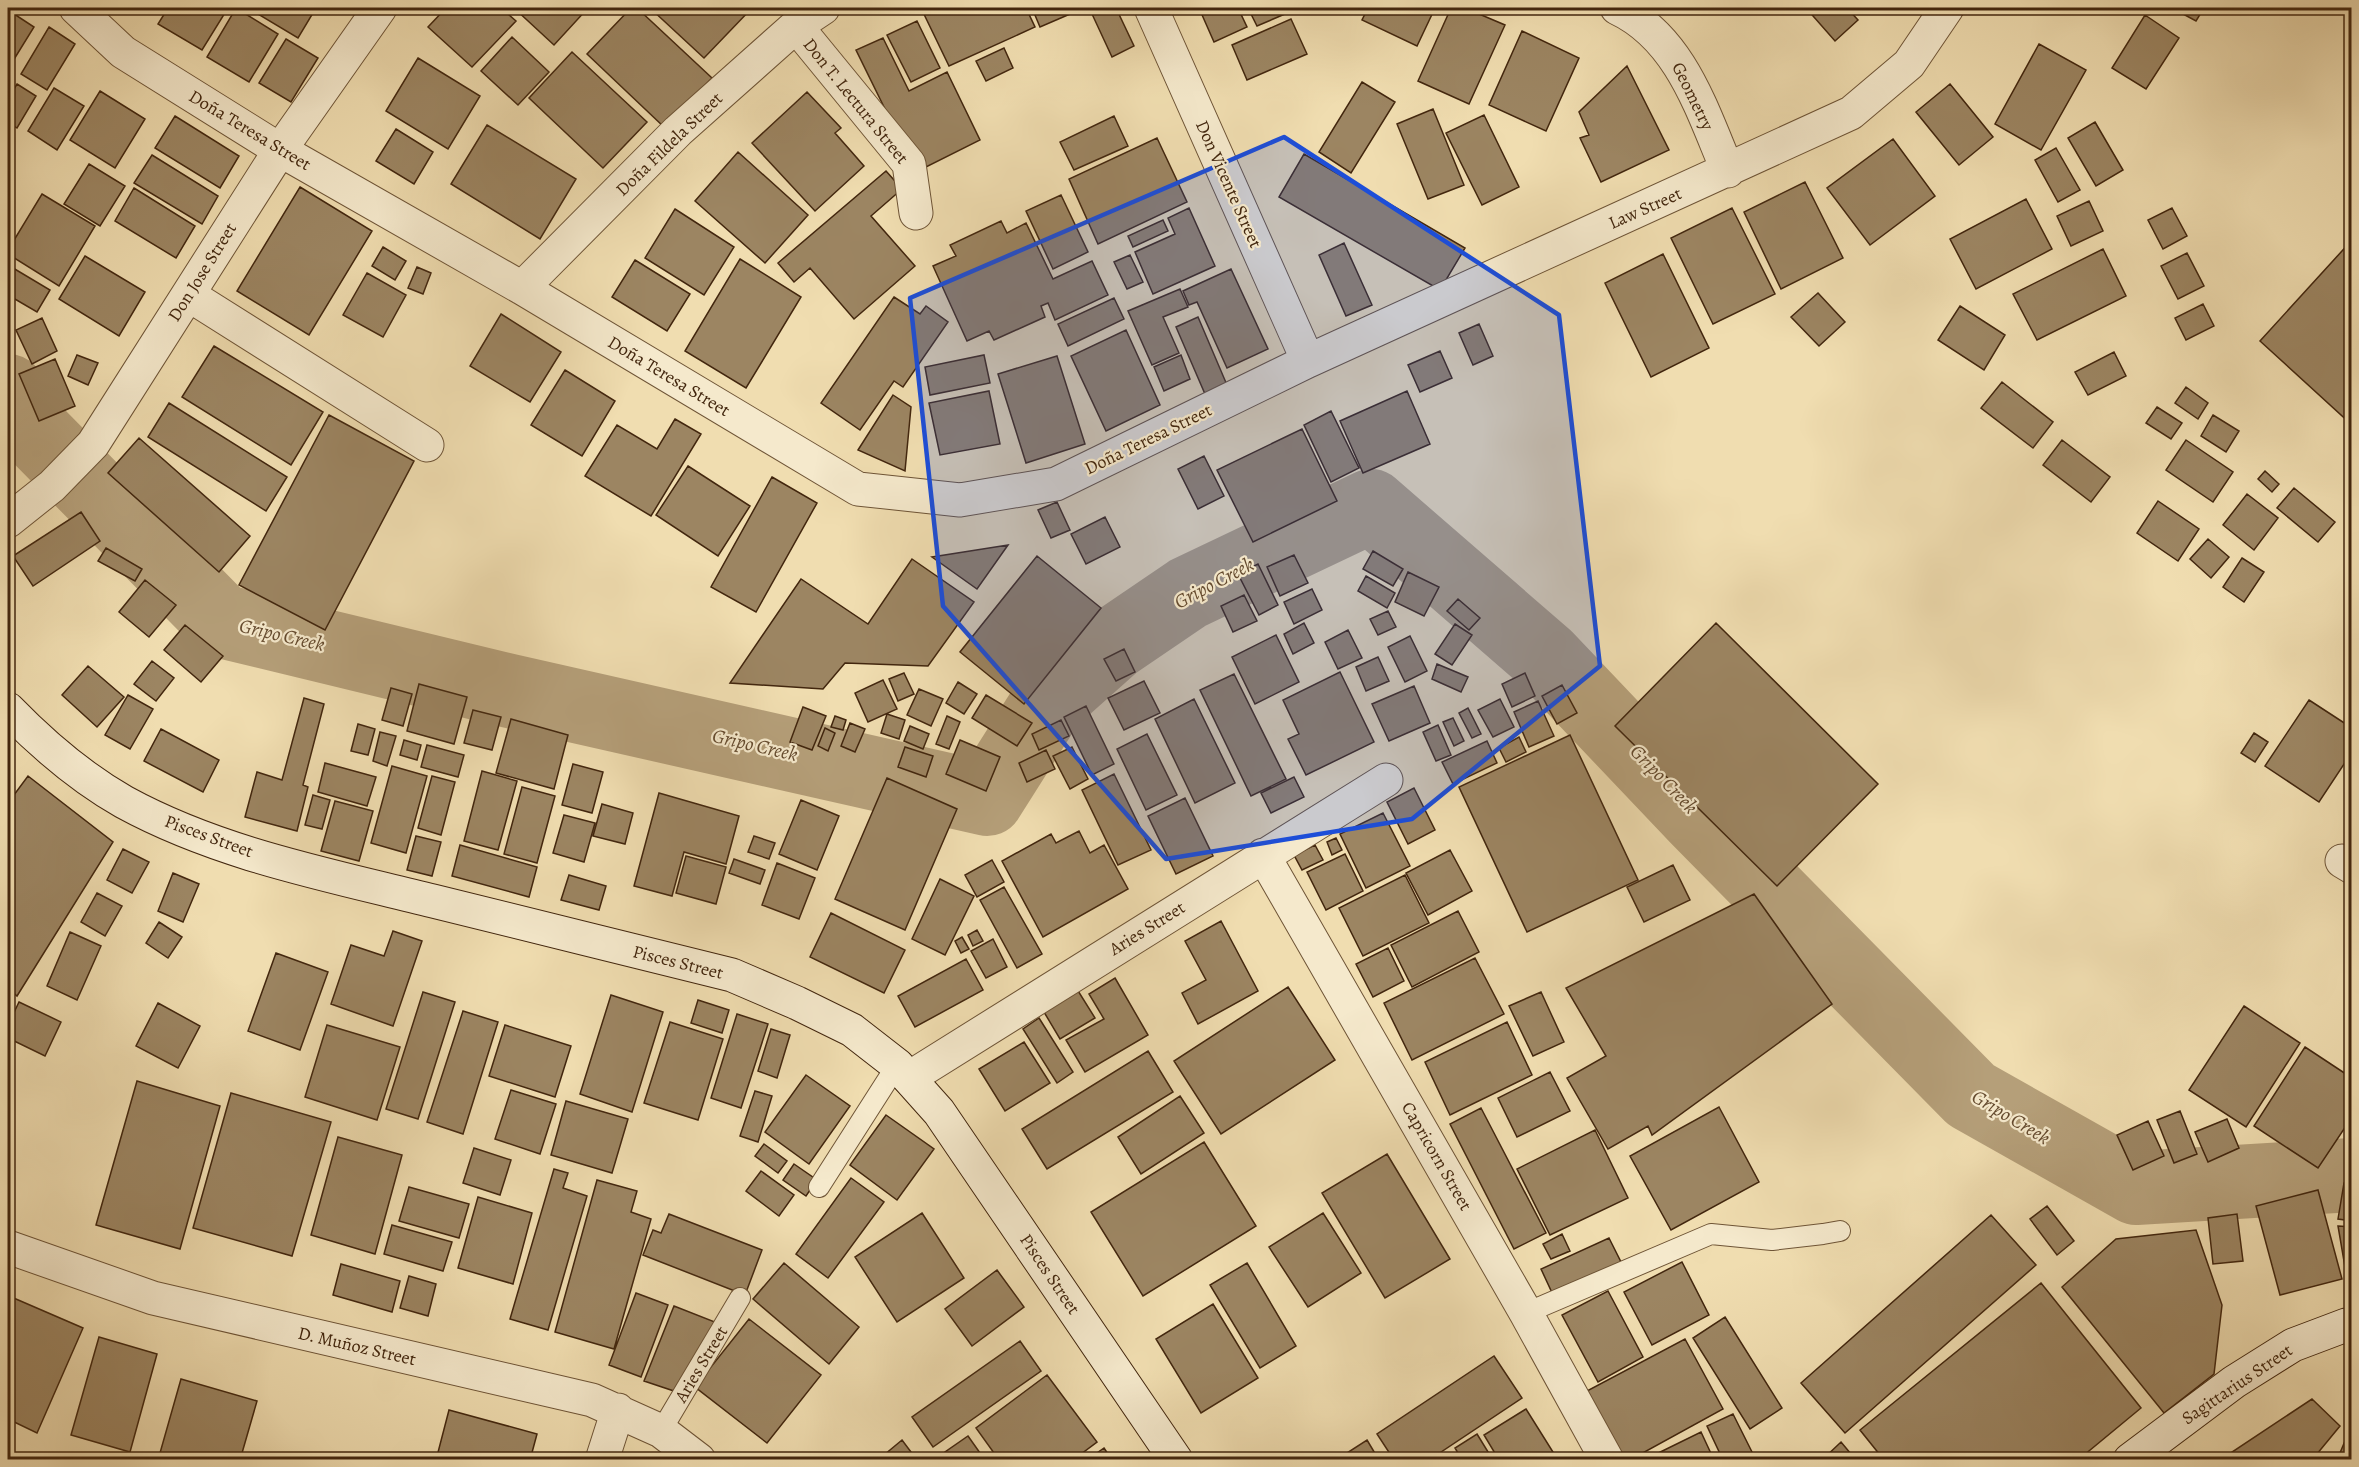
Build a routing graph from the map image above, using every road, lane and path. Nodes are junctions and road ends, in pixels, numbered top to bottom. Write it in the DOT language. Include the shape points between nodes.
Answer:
graph roads {
  1 [pos="75,8"];
  2 [pos="380,8"];
  3 [pos="823,8"];
  4 [pos="1151,8"];
  5 [pos="1617,8"];
  6 [pos="1947,8"];
  7 [pos="796,26"];
  8 [pos="280,150"];
  9 [pos="1728,171"];
  10 [pos="916,213"];
  11 [pos="522,288"];
  12 [pos="189,295"];
  13 [pos="1308,361"];
  14 [pos="427,445"];
  15 [pos="8,521"];
  16 [pos="8,709"];
  17 [pos="1386,780"];
  18 [pos="1263,855"];
  19 [pos="903,1072"];
  20 [pos="819,1187"];
  21 [pos="1840,1231"];
  22 [pos="8,1247"];
  23 [pos="740,1298"];
  24 [pos="1526,1313"];
  25 [pos="2352,1326"];
  26 [pos="618,1410"];
  27 [pos="661,1431"];
  28 [pos="602,1460"];
  29 [pos="699,1460"];
  30 [pos="1176,1460"];
  31 [pos="1607,1460"];
  32 [pos="2130,1460"];
  1 -- 8 [label="street, Doña Teresa Street" via="123,52"];
  2 -- 8 [label="street, Don Jose Street"];
  3 -- 7 [label="street, Doña Fildela Street"];
  4 -- 13 [label="street, Don Vicente Street"];
  5 -- 9 [label="street, Geometry" via="1632,14 1662,41 1685,72"];
  6 -- 9 [label="street, Law Street" via="1909,64 1851,113"];
  7 -- 10 [label="street, Don T. Lectura Street" via="909,164"];
  7 -- 11 [label="street, Doña Fildela Street" via="678,131"];
  8 -- 11 [label="street, Doña Teresa Street"];
  8 -- 12 [label="street, Don Jose Street"];
  9 -- 13 [label="street, Law Street"];
  11 -- 13 [label="street, Doña Teresa Street" via="858,489 960,500 1056,484"];
  12 -- 14 [label="street"];
  12 -- 15 [label="street, Don Jose Street" via="93,444 52,486"];
  16 -- 19 [label="street, Pisces Street" via="79,773 124,801 193,834 305,869 732,975 852,1030"];
  17 -- 18 [label="street, Aries Street"];
  18 -- 19 [label="street, Aries Street"];
  18 -- 24 [label="street, Capricorn Street"];
  19 -- 20 [label="lane, Aries Street"];
  19 -- 30 [label="street, Pisces Street" via="939,1112"];
  21 -- 24 [label="lane" via="1772,1239 1712,1234"];
  22 -- 26 [label="street, D. Muñoz Street" via="153,1298 592,1400"];
  23 -- 27 [label="lane, Aries Street"];
  24 -- 31 [label="street, Capricorn Street"];
  25 -- 32 [label="street, Sagittarius Street" via="2293,1344 2234,1382"];
  26 -- 27 [label="street, D. Muñoz Street"];
  26 -- 28 [label="street"];
  27 -- 29 [label="street, D. Muñoz Street"];
}
